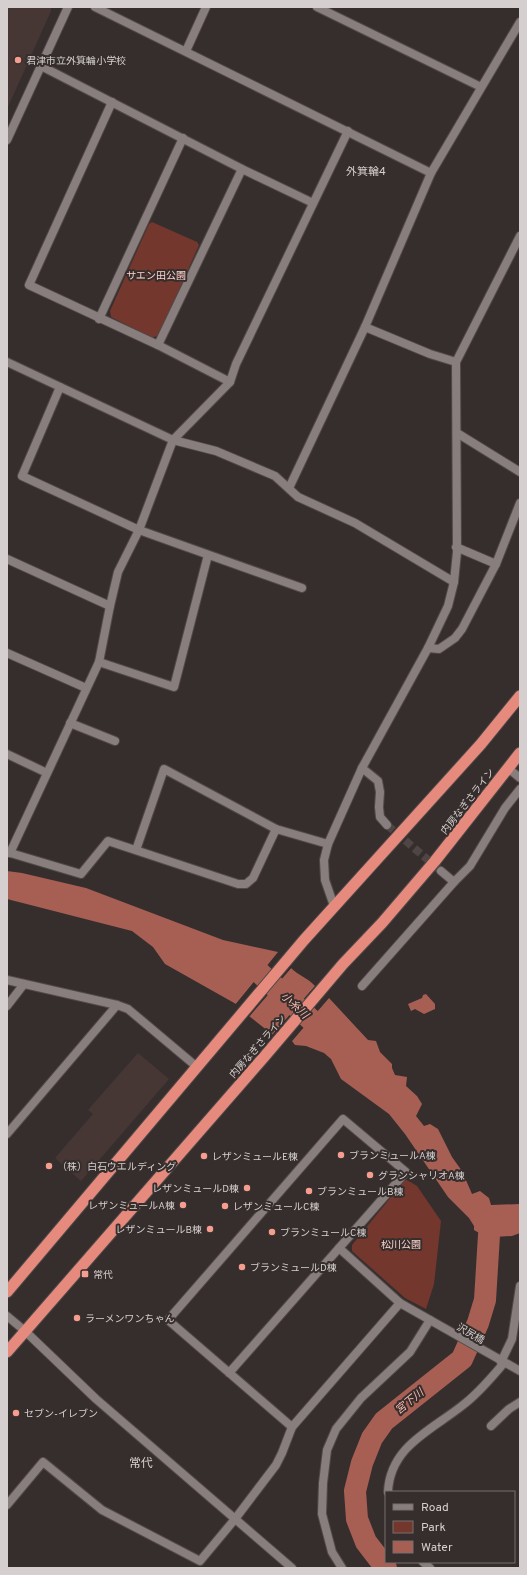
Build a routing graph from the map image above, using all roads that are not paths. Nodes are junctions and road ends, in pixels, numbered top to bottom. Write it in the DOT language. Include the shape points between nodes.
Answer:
graph roads {
  1 [pos="68,7"];
  2 [pos="95,7"];
  3 [pos="206,7"];
  4 [pos="317,7"];
  5 [pos="520,22"];
  6 [pos="186,51"];
  7 [pos="41,66"];
  8 [pos="481,86"];
  9 [pos="112,102"];
  10 [pos="348,131"];
  11 [pos="183,138"];
  12 [pos="7,140"];
  13 [pos="242,169"];
  14 [pos="431,173"];
  15 [pos="313,204"];
  16 [pos="520,236"];
  17 [pos="99,319"];
  18 [pos="365,327"];
  19 [pos="158,346"];
  20 [pos="7,362"];
  21 [pos="456,362"];
  22 [pos="230,382"];
  23 [pos="60,387"];
  24 [pos="456,433"];
  25 [pos="173,440"];
  26 [pos="520,472"];
  27 [pos="289,488"];
  28 [pos="520,503"];
  29 [pos="139,530"];
  30 [pos="456,547"];
  31 [pos="208,555"];
  32 [pos="7,559"];
  33 [pos="496,564"];
  34 [pos="454,582"];
  35 [pos="302,588"];
  36 [pos="110,606"];
  37 [pos="428,648"];
  38 [pos="7,653"];
  39 [pos="99,662"];
  40 [pos="86,688"];
  41 [pos="520,696"];
  42 [pos="70,723"];
  43 [pos="116,741"];
  44 [pos="520,753"];
  45 [pos="7,754"];
  46 [pos="362,768"];
  47 [pos="508,768"];
  48 [pos="47,772"];
  49 [pos="520,778"];
  50 [pos="520,789"];
  51 [pos="386,825"];
  52 [pos="276,829"];
  53 [pos="328,844"];
  54 [pos="136,850"];
  55 [pos="9,852"];
  56 [pos="441,871"];
  57 [pos="454,882"];
  58 [pos="334,906"];
  59 [pos="7,980"];
  60 [pos="24,984"];
  61 [pos="362,986"];
  62 [pos="117,1005"];
  63 [pos="7,1006"];
  64 [pos="197,1067"];
  65 [pos="7,1134"];
  66 [pos="339,1248"];
  67 [pos="520,1286"];
  68 [pos="7,1292"];
  69 [pos="400,1303"];
  70 [pos="7,1316"];
  71 [pos="430,1320"];
  72 [pos="25,1331"];
  73 [pos="7,1352"];
  74 [pos="502,1363"];
  75 [pos="520,1372"];
  76 [pos="229,1373"];
  77 [pos="520,1402"];
  78 [pos="491,1426"];
  79 [pos="292,1427"];
  80 [pos="388,1491"];
  81 [pos="7,1505"];
  82 [pos="235,1519"];
  83 [pos="292,1568"];
  84 [pos="342,1568"];
  1 -- 7 [label="street"];
  2 -- 6 [label="street"];
  3 -- 6 [label="street"];
  4 -- 8 [label="street"];
  5 -- 8 [label="street"];
  6 -- 10 [label="street"];
  7 -- 9 [label="street"];
  7 -- 12 [label="street"];
  8 -- 14 [label="street"];
  9 -- 11 [label="street"];
  9 -- 17 [label="street" via="29,285"];
  10 -- 14 [label="street"];
  10 -- 15 [label="street"];
  11 -- 13 [label="street"];
  11 -- 17 [label="street"];
  13 -- 15 [label="street"];
  13 -- 19 [label="street"];
  14 -- 18 [label="street"];
  15 -- 22 [label="street" via="236,364"];
  16 -- 21 [label="street"];
  17 -- 19 [label="street"];
  18 -- 21 [label="street"];
  18 -- 27 [label="street"];
  19 -- 22 [label="street"];
  20 -- 23 [label="street"];
  21 -- 24 [label="street"];
  22 -- 25 [label="street"];
  23 -- 25 [label="street"];
  23 -- 29 [label="street" via="22,476"];
  24 -- 26 [label="street"];
  24 -- 30 [label="street"];
  25 -- 27 [label="street" via="216,451 262,470 275,476"];
  25 -- 29 [label="street"];
  27 -- 34 [label="street" via="298,497 355,522"];
  28 -- 33 [label="street"];
  29 -- 31 [label="street"];
  29 -- 36 [label="street" via="118,572"];
  30 -- 33 [label="street"];
  30 -- 34 [label="street"];
  31 -- 35 [label="street"];
  31 -- 39 [label="street" via="174,687"];
  32 -- 36 [label="street"];
  33 -- 37 [label="street" via="462,630 439,649"];
  34 -- 37 [label="street" via="448,606"];
  36 -- 39 [label="street"];
  37 -- 46 [label="street"];
  38 -- 40 [label="street"];
  39 -- 40 [label="street"];
  40 -- 42 [label="street"];
  41 -- 58 [label="highway" via="476,750"];
  42 -- 43 [label="street"];
  42 -- 48 [label="street"];
  44 -- 47 [label="highway, 内房なぎさライン"];
  45 -- 48 [label="street"];
  46 -- 51 [label="street" via="378,781 380,817"];
  46 -- 53 [label="street"];
  47 -- 49 [label="street"];
  47 -- 72 [label="highway, 内房なぎさライン" via="435,861 382,923 343,964"];
  48 -- 55 [label="street"];
  50 -- 57 [label="street" via="505,808 470,866"];
  52 -- 53 [label="street"];
  52 -- 54 [label="street" via="253,878 246,884 238,884"];
  52 -- 54 [label="street" via="164,769"];
  53 -- 58 [label="street" via="324,860 325,880"];
  54 -- 55 [label="street" via="108,841 81,874"];
  56 -- 57 [label="street"];
  57 -- 61 [label="street"];
  58 -- 64 [label="highway"];
  59 -- 60 [label="street"];
  60 -- 62 [label="street"];
  60 -- 63 [label="street"];
  62 -- 64 [label="street" via="128,1009"];
  62 -- 65 [label="street"];
  64 -- 68 [label="highway"];
  66 -- 69 [label="street, 沢尻橋"];
  66 -- 76 [label="street"];
  66 -- 76 [label="street" via="406,1172 343,1119 168,1320"];
  67 -- 74 [label="street" via="512,1339"];
  69 -- 71 [label="street, 沢尻橋"];
  69 -- 79 [label="street"];
  70 -- 72 [label="street"];
  71 -- 74 [label="street, 沢尻橋"];
  71 -- 84 [label="street" via="410,1352 361,1398 341,1422 327,1450 322,1514 332,1552"];
  72 -- 73 [label="highway, 内房なぎさライン"];
  72 -- 82 [label="street" via="96,1399"];
  74 -- 75 [label="street, 沢尻橋"];
  74 -- 80 [label="street" via="481,1389 414,1440 404,1451 394,1465"];
  76 -- 79 [label="street"];
  77 -- 78 [label="street"];
  79 -- 82 [label="street" via="276,1465"];
  81 -- 82 [label="street" via="43,1462 102,1510 200,1561"];
  82 -- 83 [label="street"];
}
